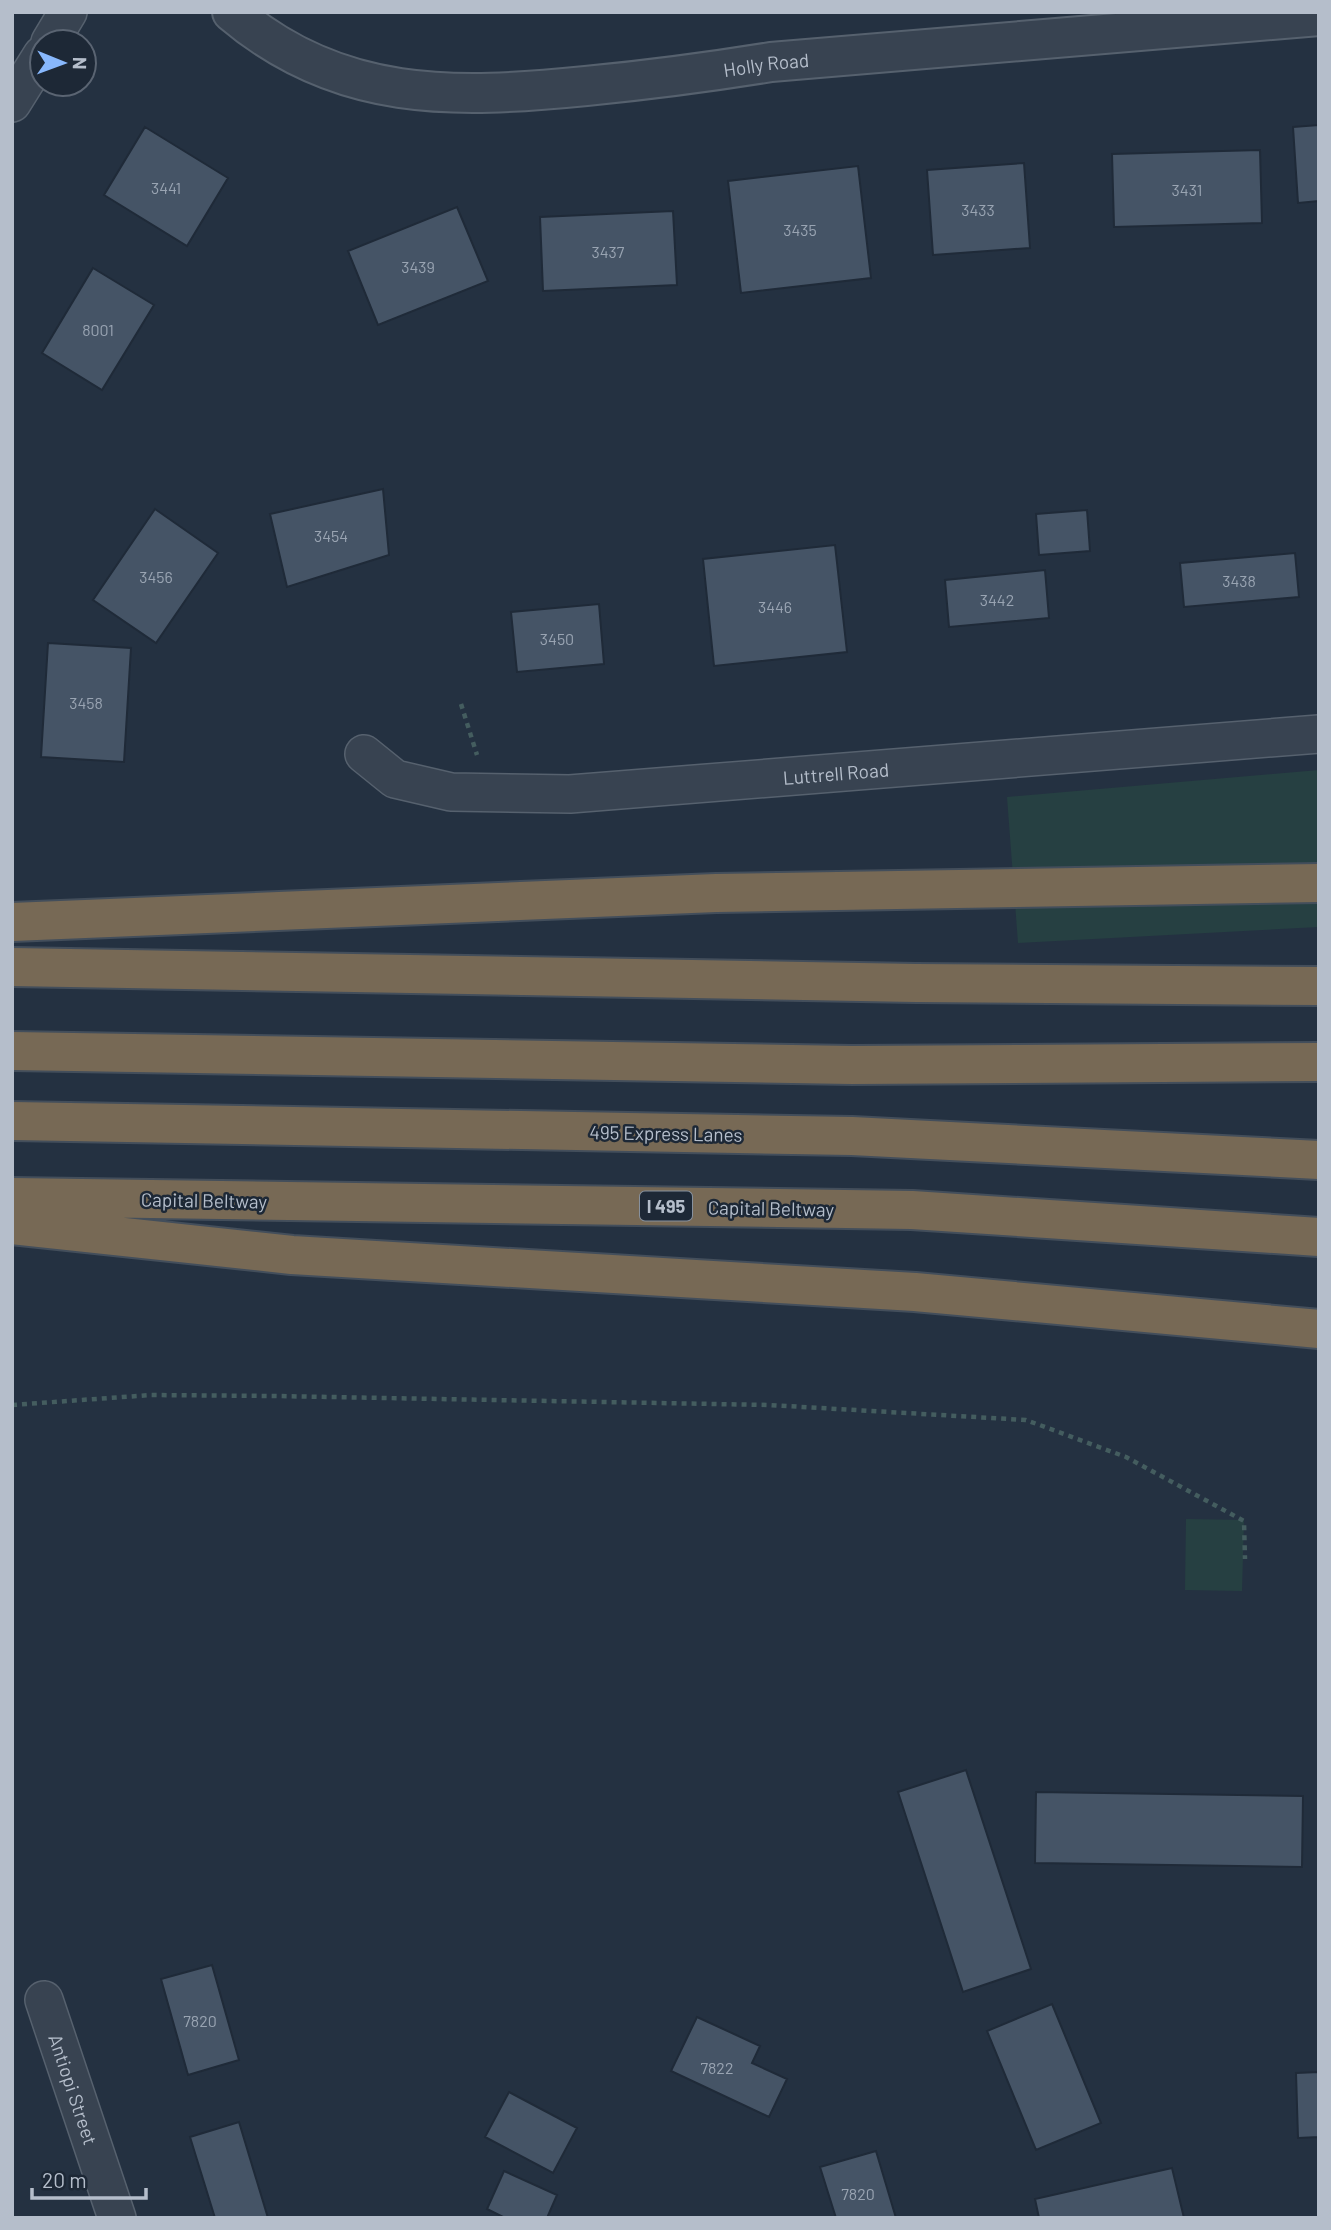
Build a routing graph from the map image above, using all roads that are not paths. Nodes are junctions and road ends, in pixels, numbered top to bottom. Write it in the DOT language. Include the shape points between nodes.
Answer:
graph roads {
  1 [pos="68,12"];
  2 [pos="232,12"];
  3 [pos="1319,16"];
  4 [pos="1247,17"];
  5 [pos="58,28"];
  6 [pos="28,77"];
  7 [pos="12,103"];
  8 [pos="1319,734"];
  9 [pos="364,754"];
  10 [pos="1319,883"];
  11 [pos="12,922"];
  12 [pos="12,967"];
  13 [pos="1319,986"];
  14 [pos="12,1051"];
  15 [pos="1319,1062"];
  16 [pos="12,1121"];
  17 [pos="1319,1160"];
  18 [pos="12,1197"];
  19 [pos="12,1225"];
  20 [pos="1319,1237"];
  21 [pos="1319,1329"];
  22 [pos="44,2000"];
  23 [pos="117,2218"];
  1 -- 5 [label="street"];
  2 -- 4 [label="street, Holly Road" via="287,50 328,70 401,90 451,95 546,90 771,62"];
  3 -- 4 [label="street, Holly Road"];
  6 -- 7 [label="street"];
  8 -- 9 [label="street, Luttrell Road" via="570,793 451,792 395,779"];
  10 -- 11 [label="highway" via="716,893"];
  12 -- 13 [label="highway"];
  14 -- 15 [label="highway" via="852,1065"];
  16 -- 17 [label="highway, 495 Express Lanes" via="852,1136"];
  18 -- 20 [label="highway, Capital Beltway / I 495" via="912,1210"];
  19 -- 21 [label="highway" via="292,1255 915,1292"];
  22 -- 23 [label="street, Antiopi Street"];
}
